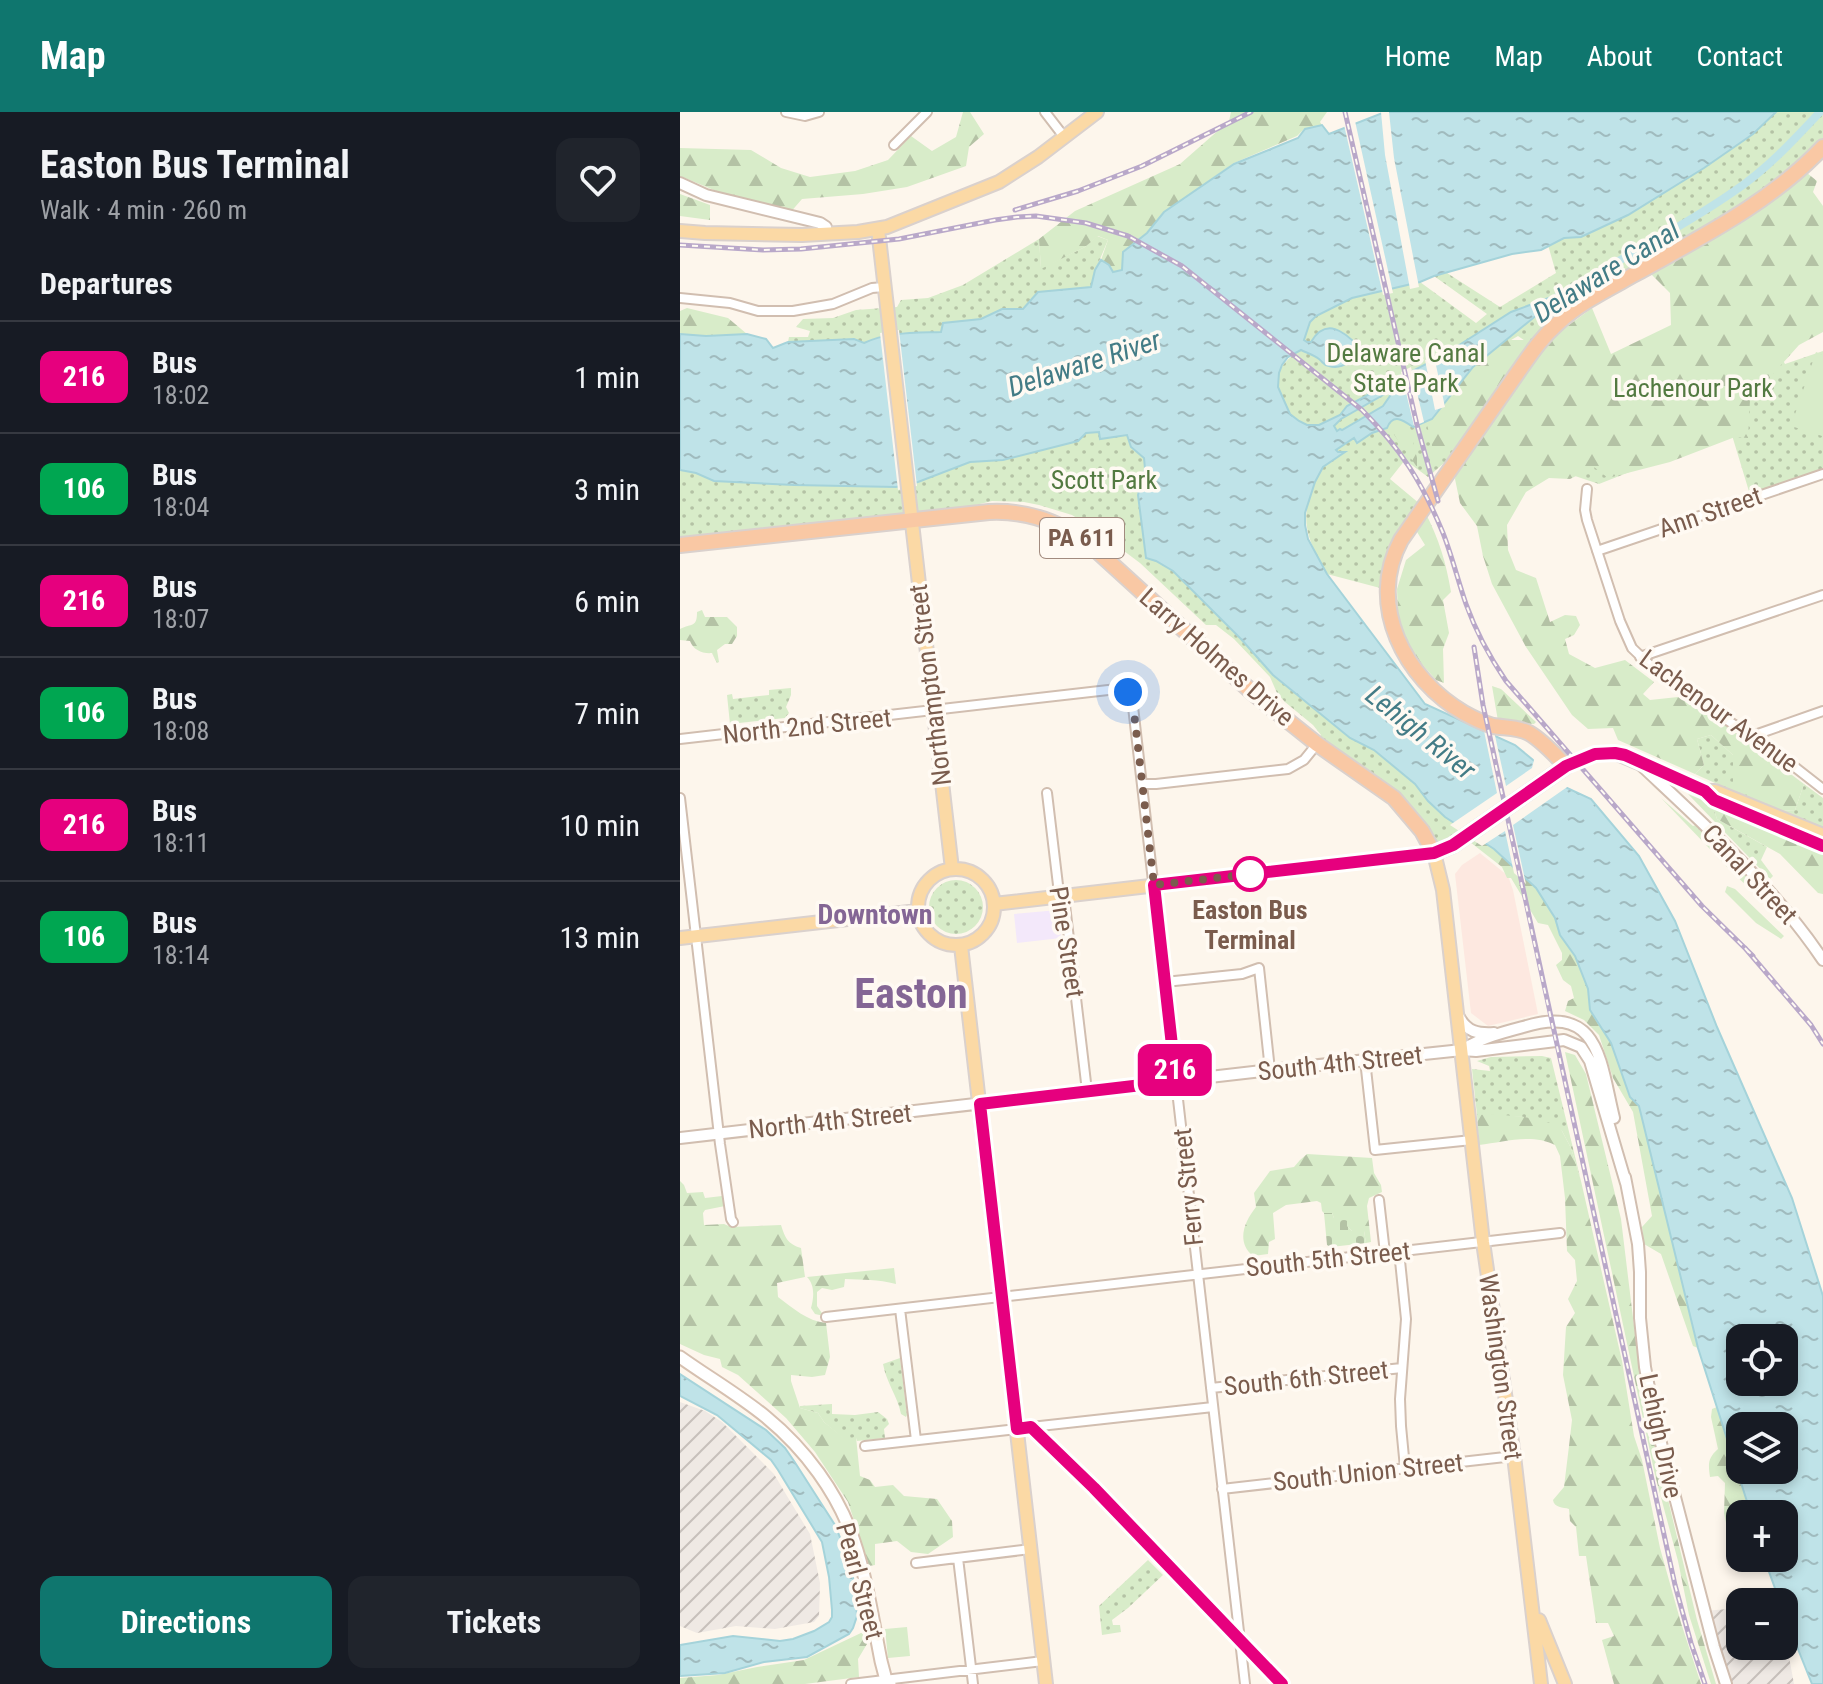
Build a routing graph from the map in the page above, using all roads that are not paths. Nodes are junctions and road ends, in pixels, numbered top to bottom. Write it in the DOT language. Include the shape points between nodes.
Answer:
graph roads {
  1 [pos="786,112"];
  2 [pos="819,112"];
  3 [pos="927,112"];
  4 [pos="1045,112"];
  5 [pos="1097,112"];
  6 [pos="1065,138"];
  7 [pos="894,145"];
  8 [pos="1823,147"];
  9 [pos="680,183"];
  10 [pos="878,229"];
  11 [pos="680,231"];
  12 [pos="827,234"];
  13 [pos="884,287"];
  14 [pos="680,298"];
  15 [pos="1823,474"];
  16 [pos="1587,489"];
  17 [pos="911,521"];
  18 [pos="680,545"];
  19 [pos="1597,551"];
  20 [pos="1823,595"];
  21 [pos="1640,657"];
  22 [pos="1128,692"];
  23 [pos="1823,711"];
  24 [pos="934,712"];
  25 [pos="1752,736"];
  26 [pos="680,739"];
  27 [pos="1317,744"];
  28 [pos="1635,759"];
  29 [pos="1562,769"];
  30 [pos="1142,784"];
  31 [pos="1823,789"];
  32 [pos="1705,791"];
  33 [pos="1047,793"];
  34 [pos="680,798"];
  35 [pos="1823,835"];
  36 [pos="1823,846"];
  37 [pos="1434,853"];
  38 [pos="952,869"];
  39 [pos="1154,885"];
  40 [pos="1062,896"];
  41 [pos="994,904"];
  42 [pos="918,911"];
  43 [pos="696,936"];
  44 [pos="680,938"];
  45 [pos="961,946"];
  46 [pos="1823,960"];
  47 [pos="1165,982"];
  48 [pos="1459,1017"];
  49 [pos="1508,1031"];
  50 [pos="1462,1050"];
  51 [pos="1365,1060"];
  52 [pos="1270,1070"];
  53 [pos="1176,1081"];
  54 [pos="1087,1091"];
  55 [pos="980,1104"];
  56 [pos="718,1134"];
  57 [pos="680,1138"];
  58 [pos="1472,1140"];
  59 [pos="1626,1183"];
  60 [pos="1379,1200"];
  61 [pos="733,1222"];
  62 [pos="1560,1233"];
  63 [pos="1483,1242"];
  64 [pos="1399,1251"];
  65 [pos="1385,1253"];
  66 [pos="1198,1274"];
  67 [pos="1002,1296"];
  68 [pos="900,1309"];
  69 [pos="826,1317"];
  70 [pos="680,1357"];
  71 [pos="1402,1368"];
  72 [pos="1211,1388"];
  73 [pos="1213,1407"];
  74 [pos="1031,1427"];
  75 [pos="1017,1429"];
  76 [pos="916,1440"];
  77 [pos="865,1446"];
  78 [pos="1514,1456"];
  79 [pos="1405,1468"];
  80 [pos="1222,1489"];
  81 [pos="1031,1549"];
  82 [pos="958,1558"];
  83 [pos="916,1563"];
  84 [pos="1531,1602"];
  85 [pos="1239,1640"];
  86 [pos="1043,1661"];
  87 [pos="1539,1664"];
  88 [pos="1556,1664"];
  89 [pos="971,1670"];
  90 [pos="887,1683"];
  91 [pos="851,1684"];
  92 [pos="973,1684"];
  93 [pos="1046,1684"];
  94 [pos="1245,1684"];
  95 [pos="1282,1684"];
  96 [pos="1541,1684"];
  97 [pos="1565,1684"];
  98 [pos="1726,1684"];
  1 -- 2 [label="street"];
  3 -- 7 [label="street"];
  4 -- 6 [label="street"];
  5 -- 6 [label="main road"];
  6 -- 10 [label="main road" via="992,185"];
  8 -- 29 [label="highway" via="1759,202 1556,325 1473,435 1392,559 1387,589 1391,620 1402,651 1420,676 1470,716 1528,733"];
  9 -- 12 [label="street" via="706,195 818,222"];
  10 -- 12 [label="main road"];
  10 -- 13 [label="main road, Northampton Street"];
  11 -- 12 [label="main road"];
  13 -- 14 [label="street" via="793,311 758,311"];
  13 -- 17 [label="main road, Northampton Street"];
  15 -- 19 [label="street, Ann Street"];
  16 -- 19 [label="street, Lachenour Avenue" via="1585,510"];
  17 -- 18 [label="highway, Larry Holmes Drive / PA 611"];
  17 -- 24 [label="main road, Northampton Street"];
  17 -- 27 [label="highway, Larry Holmes Drive / PA 611" via="1003,511 1061,525"];
  19 -- 21 [label="street, Lachenour Avenue" via="1620,621"];
  20 -- 21 [label="street"];
  21 -- 25 [label="street, Lachenour Avenue"];
  22 -- 24 [label="street, North 2nd Street" via="1115,689"];
  22 -- 30 [label="street, Ferry Street"];
  23 -- 25 [label="street"];
  24 -- 26 [label="street, North 2nd Street"];
  24 -- 38 [label="main road, Northampton Street"];
  25 -- 31 [label="street, Lachenour Avenue"];
  27 -- 30 [label="street" via="1288,769"];
  27 -- 37 [label="highway, Larry Holmes Drive / PA 611" via="1394,798"];
  28 -- 29 [label="main road" via="1606,752"];
  28 -- 32 [label="main road"];
  28 -- 46 [label="street, Canal Street" via="1743,861"];
  29 -- 37 [label="highway"];
  30 -- 39 [label="street, Ferry Street"];
  32 -- 35 [label="main road"];
  32 -- 36 [label="main road" via="1714,800"];
  33 -- 40 [label="street, Pine Street"];
  34 -- 43 [label="street"];
  37 -- 39 [label="main road"];
  37 -- 48 [label="main road, Larry Holmes Drive"];
  38 -- 41 [label="main road" via="979,877"];
  38 -- 42 [label="main road" via="928,882"];
  39 -- 40 [label="main road"];
  39 -- 47 [label="street, Ferry Street"];
  40 -- 41 [label="main road"];
  40 -- 54 [label="street, Pine Street"];
  41 -- 45 [label="main road" via="986,931"];
  42 -- 43 [label="main road"];
  42 -- 45 [label="main road" via="932,937"];
  43 -- 44 [label="main road"];
  43 -- 56 [label="street"];
  45 -- 55 [label="main road"];
  47 -- 52 [label="street" via="1259,968"];
  47 -- 53 [label="street, Ferry Street"];
  48 -- 49 [label="street" via="1471,1031"];
  48 -- 50 [label="main road, Larry Holmes Drive"];
  49 -- 50 [label="street, Lehigh Drive"];
  49 -- 59 [label="street, Lehigh Drive" via="1559,1020 1588,1035 1600,1059"];
  50 -- 51 [label="street, South 4th Street"];
  50 -- 58 [label="main road, Washington Street"];
  50 -- 59 [label="street, Lehigh Drive" via="1563,1040 1578,1045 1592,1068"];
  51 -- 52 [label="street, South 4th Street"];
  51 -- 58 [label="street" via="1375,1150"];
  52 -- 53 [label="street, South 4th Street"];
  53 -- 54 [label="street, South 4th Street"];
  53 -- 66 [label="street, Ferry Street"];
  54 -- 55 [label="street, South 4th Street"];
  55 -- 56 [label="street, North 4th Street"];
  55 -- 67 [label="main road"];
  56 -- 57 [label="street, North 4th Street"];
  56 -- 61 [label="street"];
  58 -- 63 [label="main road, Washington Street"];
  59 -- 98 [label="street, Lehigh Drive" via="1638,1244 1641,1330 1656,1424"];
  60 -- 65 [label="street"];
  62 -- 63 [label="street, South 5th Street"];
  63 -- 64 [label="street, South 5th Street"];
  63 -- 78 [label="main road, Washington Street"];
  64 -- 65 [label="street, South 5th Street"];
  64 -- 71 [label="street" via="1406,1324"];
  65 -- 66 [label="street, South 5th Street"];
  66 -- 67 [label="street, South 5th Street"];
  66 -- 72 [label="street, Ferry Street"];
  67 -- 68 [label="street, South 5th Street"];
  67 -- 75 [label="main road"];
  68 -- 69 [label="street, South 5th Street"];
  68 -- 76 [label="street"];
  70 -- 90 [label="main road, Pearl Street" via="768,1419 821,1477 855,1543"];
  71 -- 72 [label="street, South 6th Street"];
  71 -- 79 [label="street"];
  72 -- 73 [label="street, Ferry Street"];
  73 -- 74 [label="street, South 6th Street"];
  73 -- 80 [label="street, Ferry Street"];
  74 -- 75 [label="street, South 6th Street"];
  74 -- 85 [label="street"];
  75 -- 76 [label="street"];
  75 -- 81 [label="main road"];
  76 -- 77 [label="street"];
  78 -- 79 [label="street, South Union Street"];
  78 -- 84 [label="main road, Washington Street"];
  79 -- 80 [label="street, South Union Street"];
  80 -- 85 [label="street, Ferry Street"];
  81 -- 82 [label="street"];
  81 -- 86 [label="main road"];
  82 -- 83 [label="street"];
  82 -- 89 [label="street"];
  84 -- 87 [label="main road, Washington Street"];
  84 -- 88 [label="main road"];
  85 -- 94 [label="street, Ferry Street"];
  85 -- 95 [label="street"];
  86 -- 89 [label="street"];
  86 -- 93 [label="main road"];
  87 -- 88 [label="main road"];
  87 -- 96 [label="main road, Washington Street"];
  88 -- 97 [label="main road"];
  89 -- 90 [label="street"];
  89 -- 92 [label="street"];
  90 -- 91 [label="street"];
}
